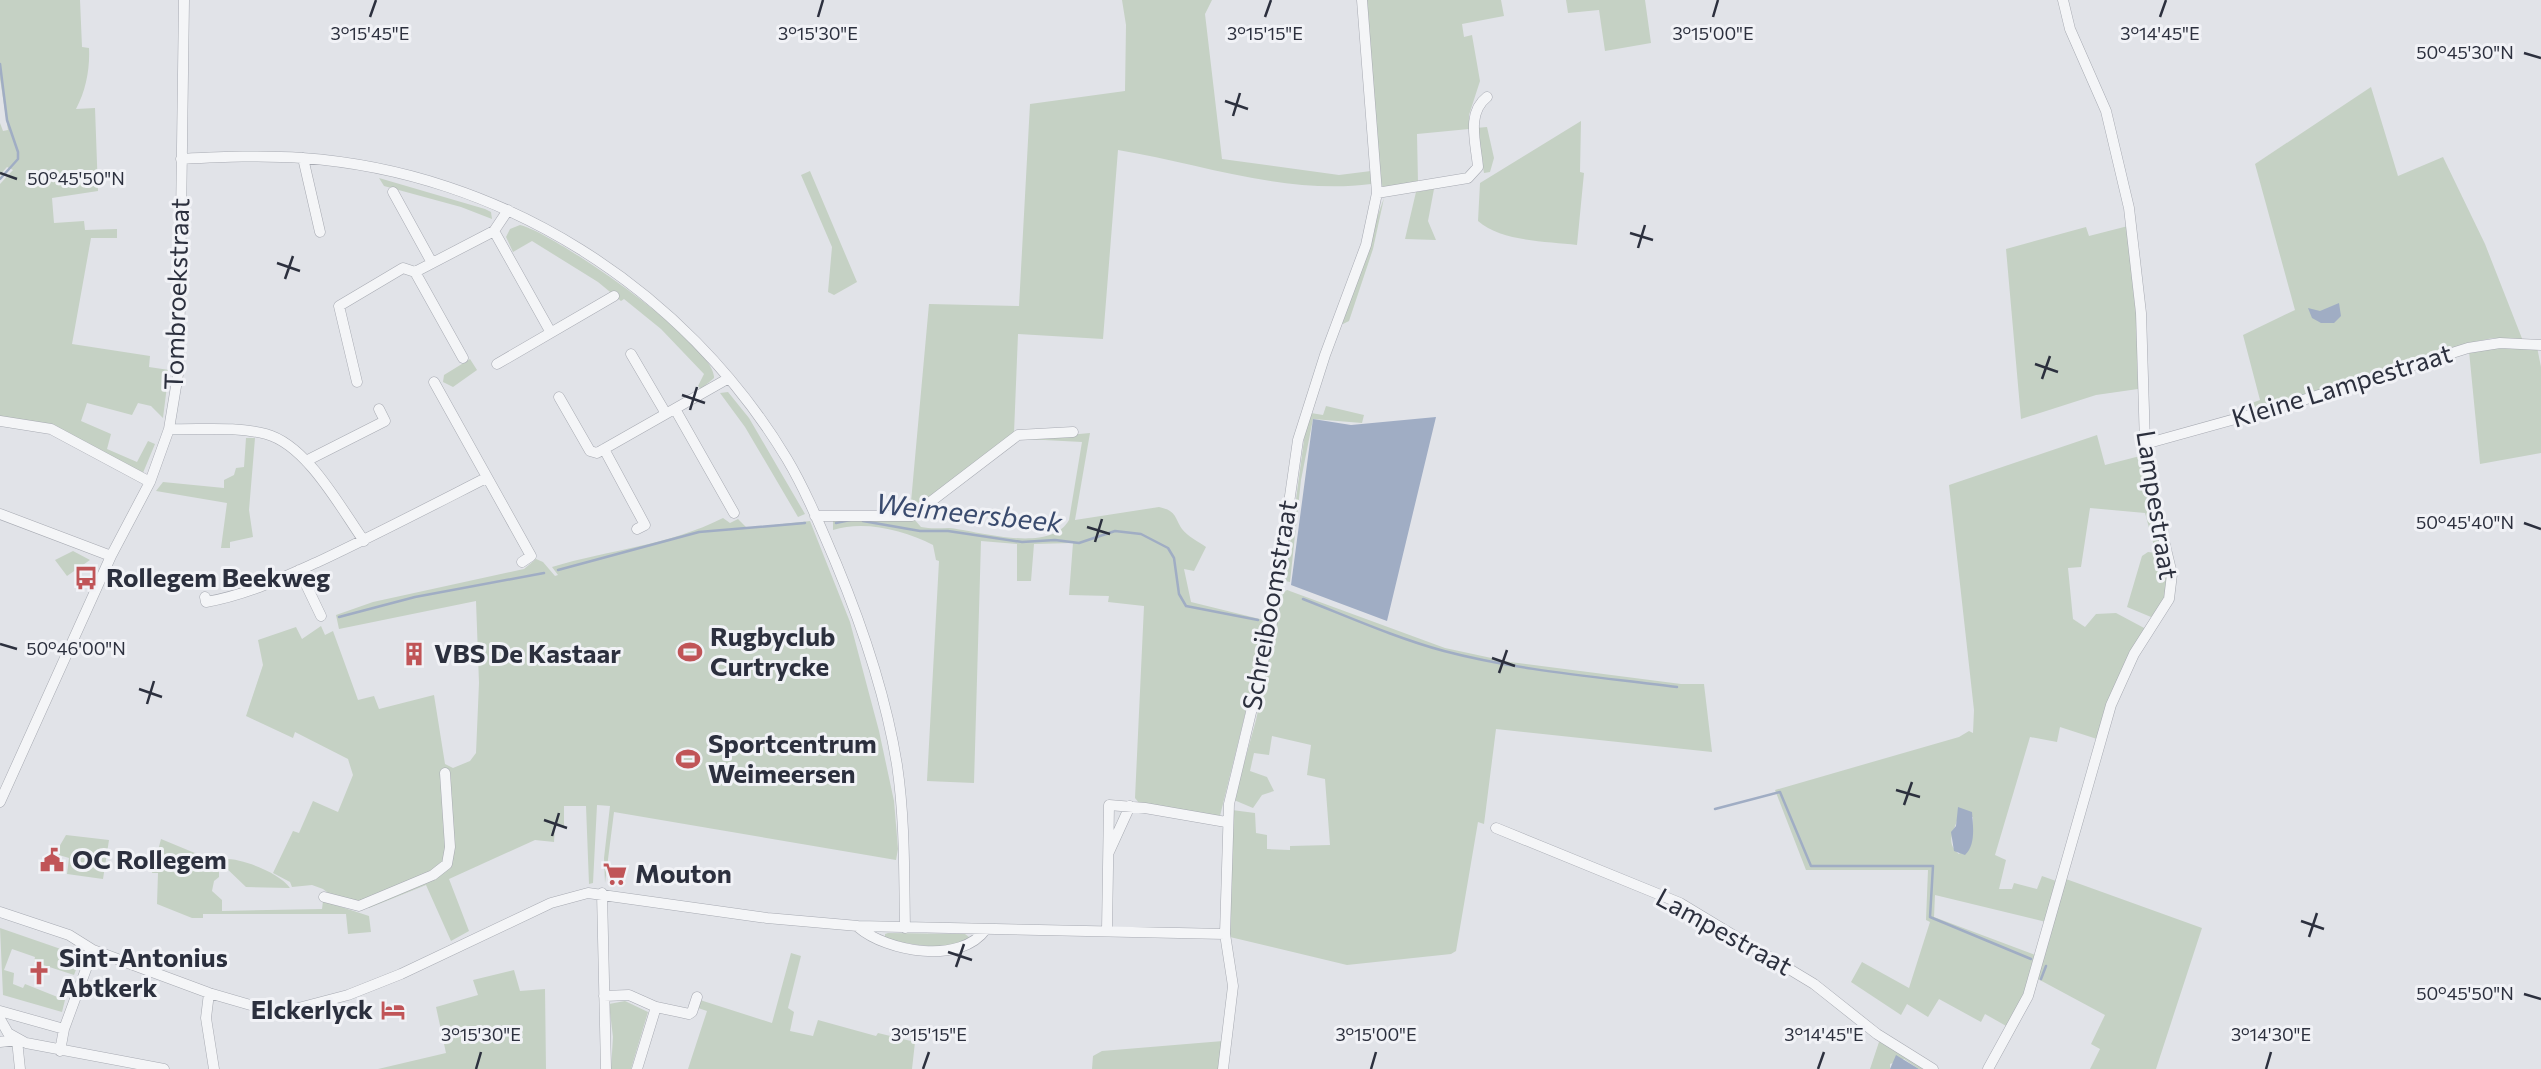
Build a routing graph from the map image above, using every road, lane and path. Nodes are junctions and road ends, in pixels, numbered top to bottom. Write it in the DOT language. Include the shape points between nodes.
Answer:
graph roads {
  1 [pos="184,0"];
  2 [pos="1362,0"];
  3 [pos="2063,0"];
  4 [pos="1487,97"];
  5 [pos="303,158"];
  6 [pos="181,159"];
  7 [pos="393,192"];
  8 [pos="1377,193"];
  9 [pos="508,210"];
  10 [pos="494,231"];
  11 [pos="320,232"];
  12 [pos="431,261"];
  13 [pos="415,272"];
  14 [pos="614,296"];
  15 [pos="550,331"];
  16 [pos="2541,345"];
  17 [pos="631,354"];
  18 [pos="463,358"];
  19 [pos="497,364"];
  20 [pos="729,378"];
  21 [pos="357,382"];
  22 [pos="434,382"];
  23 [pos="559,397"];
  24 [pos="379,409"];
  25 [pos="670,410"];
  26 [pos="0,421"];
  27 [pos="169,429"];
  28 [pos="1073,432"];
  29 [pos="2145,444"];
  30 [pos="604,449"];
  31 [pos="306,461"];
  32 [pos="486,478"];
  33 [pos="150,482"];
  34 [pos="734,513"];
  35 [pos="0,514"];
  36 [pos="815,516"];
  37 [pos="637,529"];
  38 [pos="364,541"];
  39 [pos="111,556"];
  40 [pos="522,562"];
  41 [pos="299,570"];
  42 [pos="205,597"];
  43 [pos="321,616"];
  44 [pos="445,773"];
  45 [pos="0,802"];
  46 [pos="1130,806"];
  47 [pos="1226,822"];
  48 [pos="1496,828"];
  49 [pos="1108,856"];
  50 [pos="602,893"];
  51 [pos="324,897"];
  52 [pos="0,912"];
  53 [pos="858,926"];
  54 [pos="905,928"];
  55 [pos="986,929"];
  56 [pos="1107,930"];
  57 [pos="1225,934"];
  58 [pos="93,950"];
  59 [pos="209,993"];
  60 [pos="604,996"];
  61 [pos="697,997"];
  62 [pos="656,1007"];
  63 [pos="0,1011"];
  64 [pos="0,1019"];
  65 [pos="64,1029"];
  66 [pos="17,1040"];
  67 [pos="0,1042"];
  68 [pos="60,1051"];
  69 [pos="20,1069"];
  70 [pos="164,1069"];
  71 [pos="214,1069"];
  72 [pos="606,1069"];
  73 [pos="637,1069"];
  74 [pos="1223,1069"];
  75 [pos="1933,1069"];
  76 [pos="1988,1069"];
  1 -- 6 [label="street, Tombroekstraat"];
  2 -- 8 [label="street, Schreiboomstraat"];
  3 -- 29 [label="street, Lampestraat" via="2070,29 2106,111 2129,208 2141,313"];
  4 -- 8 [label="street" via="1476,105 1474,115 1475,173"];
  5 -- 6 [label="street"];
  5 -- 9 [label="street" via="424,180"];
  5 -- 11 [label="street"];
  6 -- 27 [label="street, Tombroekstraat" via="179,368"];
  7 -- 12 [label="street"];
  8 -- 47 [label="street, Schreiboomstraat" via="1366,245 1298,440 1272,629"];
  9 -- 10 [label="street"];
  9 -- 20 [label="street" via="589,253 629,282 686,331"];
  10 -- 12 [label="street"];
  10 -- 15 [label="street"];
  12 -- 13 [label="street"];
  13 -- 18 [label="street"];
  13 -- 21 [label="street" via="403,268 339,306"];
  14 -- 15 [label="street"];
  15 -- 19 [label="street"];
  16 -- 29 [label="street, Kleine Lampestraat" via="2500,343 2468,348"];
  17 -- 25 [label="street"];
  20 -- 25 [label="street"];
  20 -- 36 [label="street" via="788,460"];
  22 -- 32 [label="street"];
  23 -- 30 [label="street" via="590,451"];
  24 -- 31 [label="street" via="385,421"];
  25 -- 30 [label="street"];
  25 -- 34 [label="street"];
  26 -- 33 [label="street" via="51,429"];
  27 -- 31 [label="street" via="269,435 292,446"];
  27 -- 33 [label="street, Tombroekstraat"];
  28 -- 36 [label="street" via="1018,435 912,516"];
  29 -- 76 [label="street, Lampestraat" via="2171,566 2169,599 2134,654 2111,705 2028,996"];
  30 -- 37 [label="street" via="645,525"];
  31 -- 38 [label="street"];
  32 -- 38 [label="street"];
  32 -- 40 [label="street" via="531,556"];
  33 -- 39 [label="street, Tombroekstraat"];
  35 -- 39 [label="street"];
  36 -- 54 [label="street" via="868,649 896,762 904,832"];
  38 -- 41 [label="street"];
  39 -- 45 [label="street, Tombroekstraat"];
  41 -- 42 [label="street" via="235,597 206,602"];
  41 -- 43 [label="street"];
  44 -- 51 [label="street" via="447,863 433,875 359,906"];
  46 -- 47 [label="street"];
  46 -- 49 [label="street"];
  46 -- 49 [label="street" via="1109,805"];
  47 -- 57 [label="street, Schreiboomstraat"];
  48 -- 75 [label="street, Lampestraat" via="1680,903 1814,984 1877,1034"];
  49 -- 56 [label="street"];
  50 -- 53 [label="street" via="767,918"];
  50 -- 59 [label="street" via="551,904 401,974 303,1007 271,1010"];
  50 -- 60 [label="street"];
  52 -- 58 [label="street" via="69,935"];
  53 -- 54 [label="street"];
  53 -- 55 [label="street" via="867,935 929,950 965,946"];
  54 -- 55 [label="street"];
  55 -- 56 [label="street"];
  56 -- 57 [label="street"];
  57 -- 74 [label="street, Schreiboomstraat" via="1233,986"];
  58 -- 59 [label="street"];
  58 -- 65 [label="street"];
  59 -- 71 [label="street" via="205,1018"];
  60 -- 62 [label="street" via="629,995"];
  60 -- 72 [label="street"];
  61 -- 62 [label="street" via="689,1014"];
  62 -- 73 [label="street"];
  63 -- 65 [label="street"];
  64 -- 66 [label="street"];
  65 -- 68 [label="street"];
  66 -- 67 [label="street"];
  66 -- 68 [label="street"];
  66 -- 69 [label="street"];
  68 -- 70 [label="street"];
}
